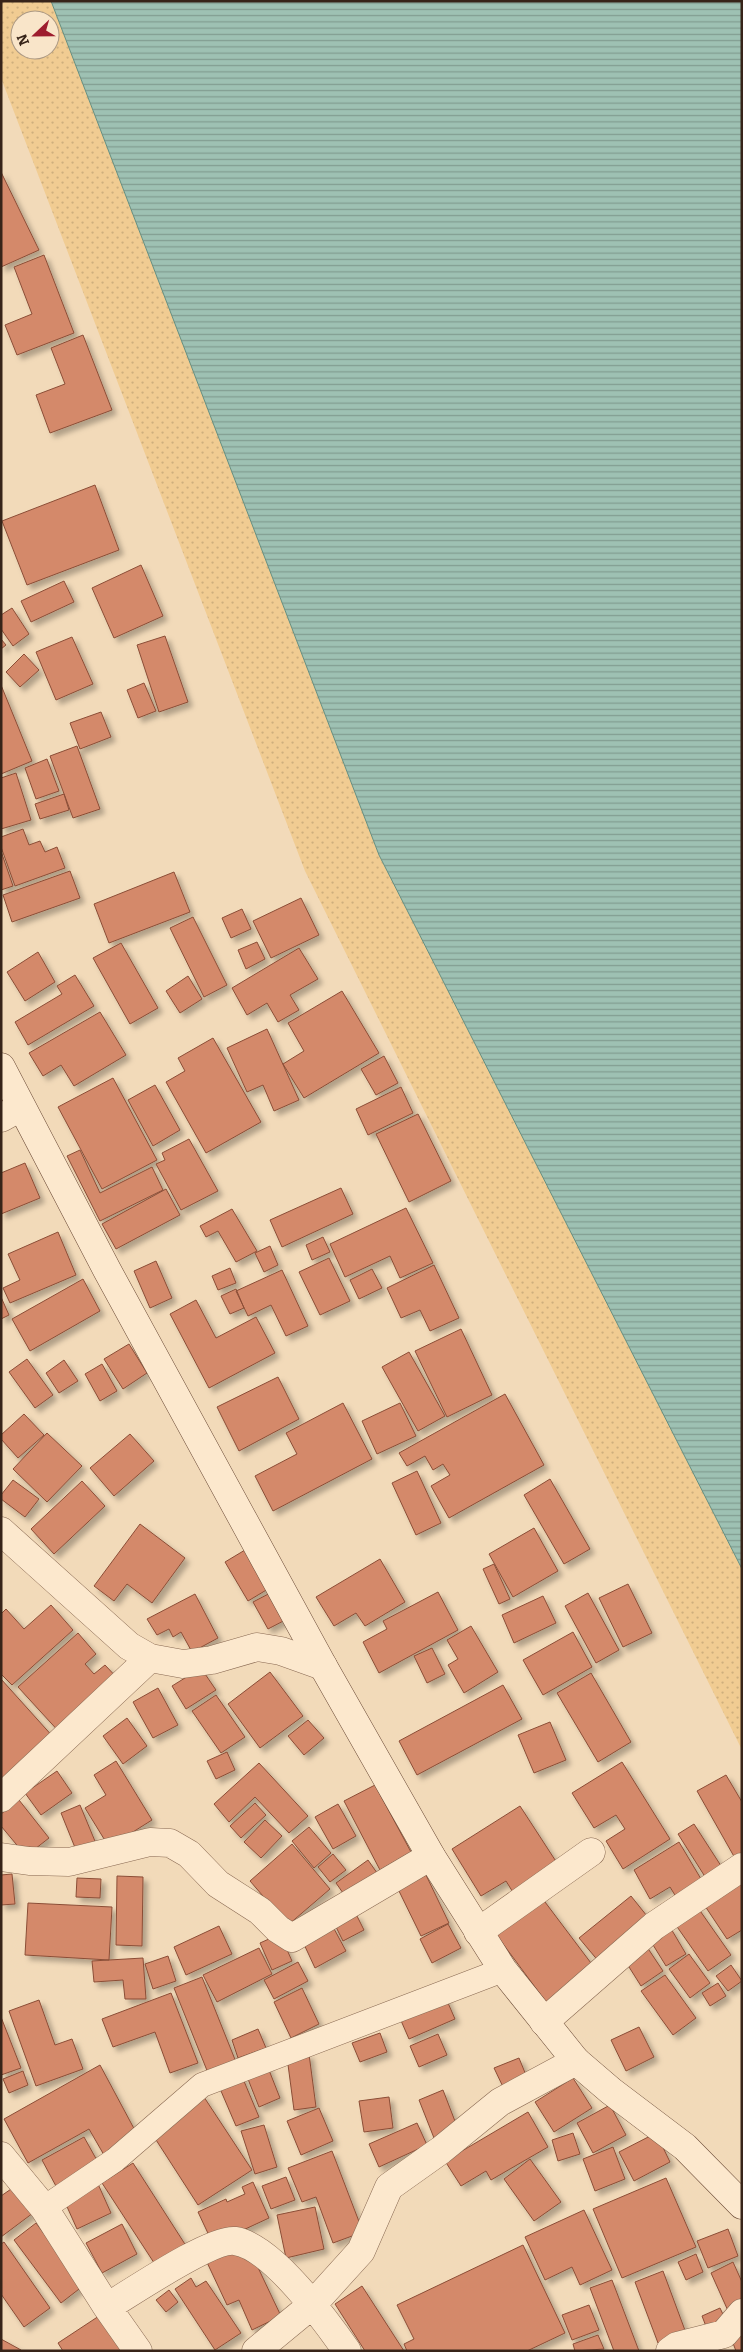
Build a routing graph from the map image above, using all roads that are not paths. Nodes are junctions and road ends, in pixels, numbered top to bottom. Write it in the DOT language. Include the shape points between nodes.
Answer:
graph roads {
  1 [pos="1,1067"];
  2 [pos="11,1112"];
  3 [pos="1,1531"];
  4 [pos="150,1658"];
  5 [pos="322,1666"];
  6 [pos="1,1798"];
  7 [pos="591,1852"];
  8 [pos="1,1856"];
  9 [pos="431,1856"];
  10 [pos="742,1867"];
  11 [pos="478,1932"];
  12 [pos="503,1970"];
  13 [pos="544,2022"];
  14 [pos="576,2061"];
  15 [pos="1,2156"];
  16 [pos="742,2205"];
  17 [pos="44,2208"];
  18 [pos="313,2304"];
  19 [pos="107,2307"];
  20 [pos="742,2313"];
  21 [pos="727,2342"];
  22 [pos="138,2351"];
  23 [pos="256,2351"];
  24 [pos="347,2351"];
  25 [pos="670,2351"];
  1 -- 2 [label="street"];
  2 -- 5 [label="street" via="106,1270"];
  3 -- 4 [label="street" via="130,1646"];
  4 -- 5 [label="street" via="183,1664 212,1660 257,1647 281,1651"];
  4 -- 6 [label="street"];
  5 -- 9 [label="street"];
  7 -- 11 [label="street"];
  8 -- 9 [label="street" via="29,1861 69,1862 150,1842 170,1843 189,1854 218,1884 260,1911 278,1930 292,1938"];
  9 -- 11 [label="street"];
  10 -- 13 [label="street" via="654,1926"];
  11 -- 12 [label="street"];
  12 -- 13 [label="street"];
  12 -- 17 [label="lane" via="202,2084 115,2160"];
  13 -- 14 [label="street"];
  14 -- 16 [label="street" via="685,2147"];
  14 -- 18 [label="street" via="500,2102 390,2188 361,2250"];
  15 -- 17 [label="street"];
  17 -- 19 [label="street"];
  18 -- 19 [label="street" via="260,2251 234,2241 207,2248"];
  18 -- 23 [label="street"];
  18 -- 24 [label="street"];
  19 -- 22 [label="street"];
  20 -- 21 [label="street"];
  21 -- 25 [label="street" via="677,2346"];
}
